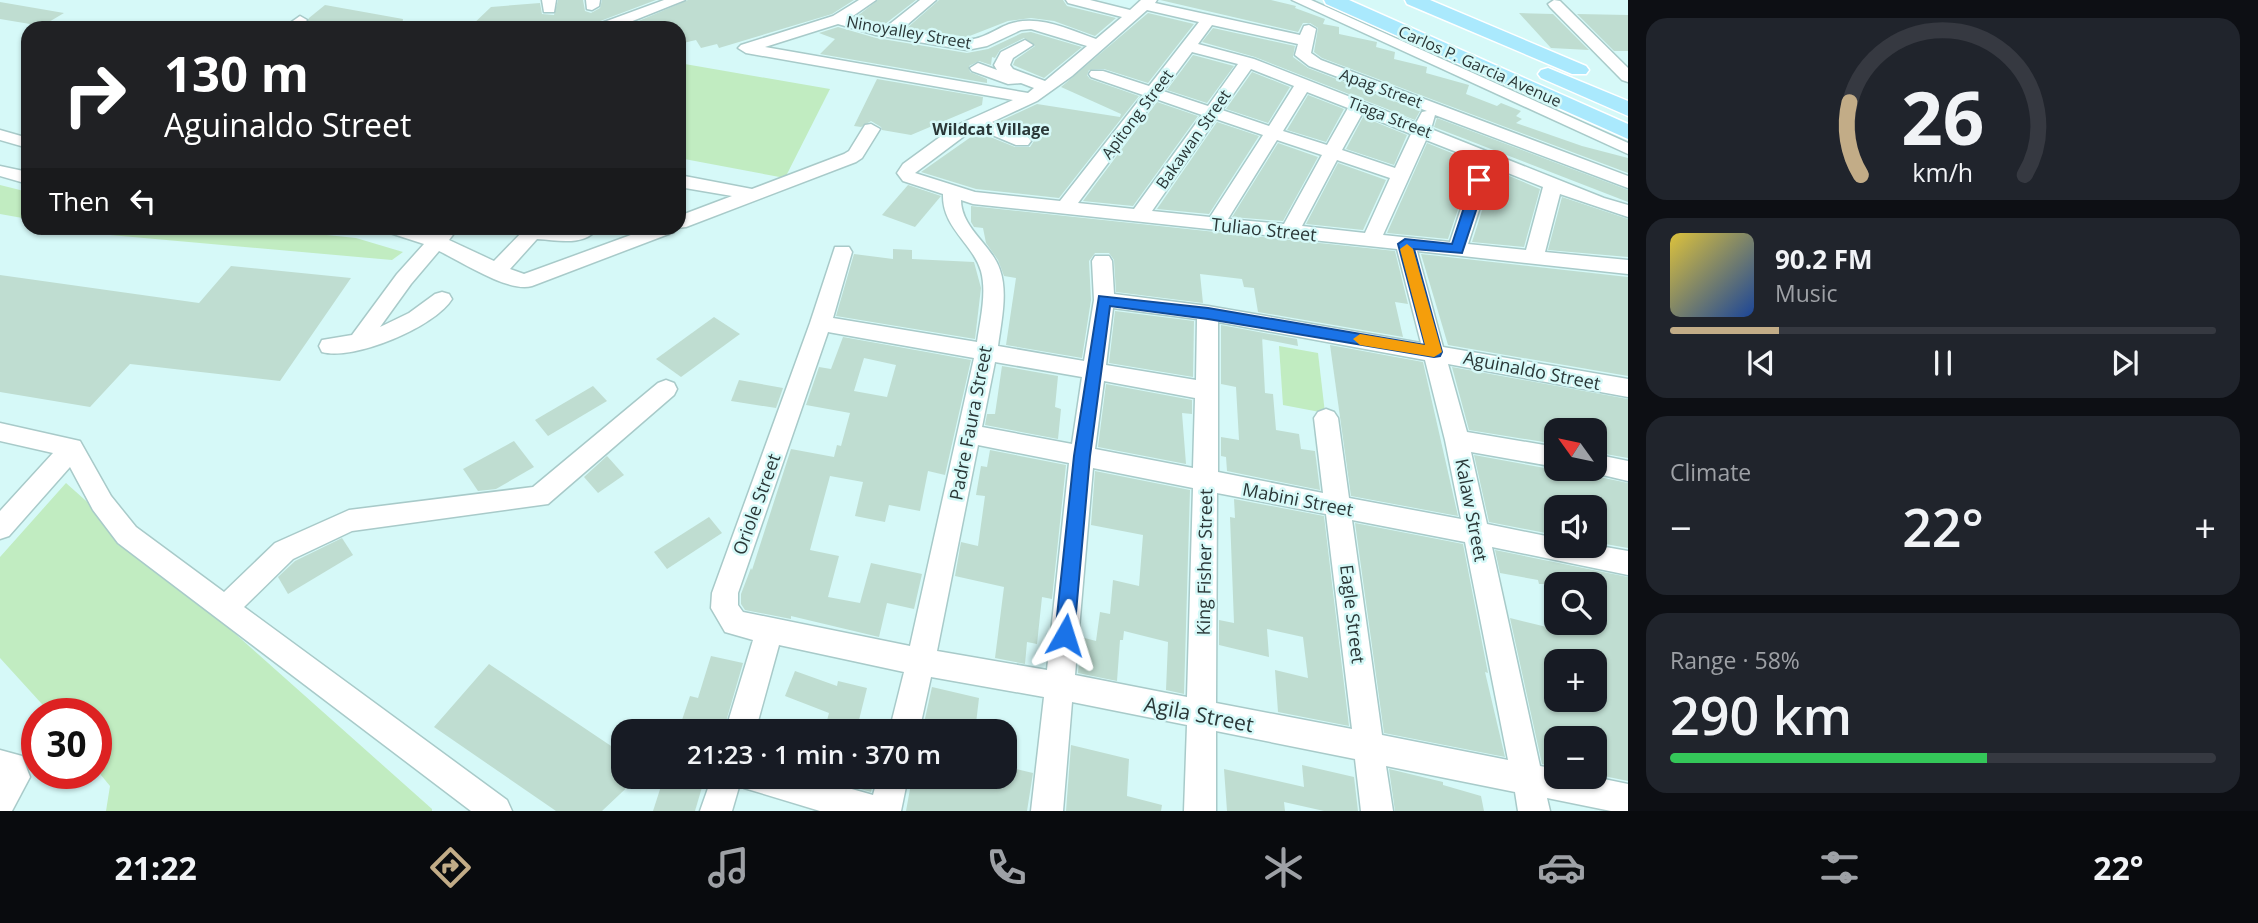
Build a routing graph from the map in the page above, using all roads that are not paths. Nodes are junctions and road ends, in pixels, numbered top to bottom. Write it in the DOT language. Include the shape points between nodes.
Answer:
graph roads {
  1 [pos="678,0"];
  2 [pos="869,0"];
  3 [pos="929,0"];
  4 [pos="1073,0"];
  5 [pos="1299,0"];
  6 [pos="1333,0"];
  7 [pos="1380,0"];
  8 [pos="1414,0"];
  9 [pos="1555,4"];
  10 [pos="645,5"];
  11 [pos="1143,7"];
  12 [pos="838,19"];
  13 [pos="1208,20"];
  14 [pos="614,21"];
  15 [pos="890,31"];
  16 [pos="1025,45"];
  17 [pos="1098,45"];
  18 [pos="1188,46"];
  19 [pos="1248,62"];
  20 [pos="978,68"];
  21 [pos="1097,74"];
  22 [pos="1628,77"];
  23 [pos="1304,84"];
  24 [pos="1628,90"];
  25 [pos="1154,92"];
  26 [pos="1039,93"];
  27 [pos="1358,105"];
  28 [pos="1432,106"];
  29 [pos="1628,108"];
  30 [pos="1212,111"];
  31 [pos="976,122"];
  32 [pos="1527,124"];
  33 [pos="871,128"];
  34 [pos="1422,130"];
  35 [pos="1273,132"];
  36 [pos="1628,132"];
  37 [pos="0,135"];
  38 [pos="21,141"];
  39 [pos="1022,141"];
  40 [pos="1628,149"];
  41 [pos="1333,151"];
  42 [pos="1487,157"];
  43 [pos="0,171"];
  44 [pos="21,176"];
  45 [pos="1401,176"];
  46 [pos="686,182"];
  47 [pos="1628,182"];
  48 [pos="1553,184"];
  49 [pos="952,193"];
  50 [pos="751,194"];
  51 [pos="1065,208"];
  52 [pos="1628,211"];
  53 [pos="1139,216"];
  54 [pos="686,220"];
  55 [pos="1215,224"];
  56 [pos="1289,232"];
  57 [pos="441,235"];
  58 [pos="443,235"];
  59 [pos="530,235"];
  60 [pos="649,235"];
  61 [pos="1371,240"];
  62 [pos="1405,244"];
  63 [pos="1457,249"];
  64 [pos="842,252"];
  65 [pos="1534,258"];
  66 [pos="1101,261"];
  67 [pos="1628,267"];
  68 [pos="496,271"];
  69 [pos="442,299"];
  70 [pos="1104,300"];
  71 [pos="1208,313"];
  72 [pos="821,323"];
  73 [pos="358,342"];
  74 [pos="330,346"];
  75 [pos="985,350"];
  76 [pos="1434,352"];
  77 [pos="1094,370"];
  78 [pos="1628,388"];
  79 [pos="666,389"];
  80 [pos="1207,391"];
  81 [pos="1326,418"];
  82 [pos="0,432"];
  83 [pos="969,435"];
  84 [pos="1457,440"];
  85 [pos="72,448"];
  86 [pos="1544,455"];
  87 [pos="1082,456"];
  88 [pos="1607,467"];
  89 [pos="1628,471"];
  90 [pos="1206,481"];
  91 [pos="1339,507"];
  92 [pos="0,528"];
  93 [pos="1476,534"];
  94 [pos="1628,563"];
  95 [pos="225,608"];
  96 [pos="769,632"];
  97 [pos="921,662"];
  98 [pos="1060,686"];
  99 [pos="1201,714"];
  100 [pos="744,719"];
  101 [pos="907,719"];
  102 [pos="1370,748"];
  103 [pos="0,765"];
  104 [pos="1527,779"];
  105 [pos="723,789"];
  106 [pos="797,789"];
  107 [pos="890,789"];
  108 [pos="1628,799"];
  109 [pos="0,802"];
  110 [pos="496,811"];
  111 [pos="716,811"];
  112 [pos="874,811"];
  113 [pos="885,811"];
  114 [pos="1047,811"];
  115 [pos="1200,811"];
  116 [pos="1377,811"];
  117 [pos="1534,811"];
  1 -- 10 [label="street"];
  2 -- 12 [label="street"];
  3 -- 15 [label="street"];
  4 -- 11 [label="street, Apag Street"];
  5 -- 32 [label="street"];
  6 -- 36 [label="main road, Carlos P. Garcia Avenue"];
  7 -- 29 [label="main road, Carlos P. Garcia Avenue"];
  8 -- 24 [label="main road"];
  9 -- 22 [label="street"];
  10 -- 14 [label="street"];
  11 -- 13 [label="street, Apag Street"];
  11 -- 17 [label="street"];
  12 -- 15 [label="street, Ninoyalley Street"];
  12 -- 26 [label="street" via="740,48 848,68"];
  13 -- 18 [label="street, Apitong Street"];
  13 -- 28 [label="street, Apag Street" via="1307,35 1303,55 1308,60"];
  15 -- 17 [label="street, Ninoyalley Street" via="977,45 1020,25 1036,25"];
  16 -- 26 [label="street" via="1006,55 1002,65"];
  17 -- 26 [label="street"];
  18 -- 19 [label="street, Tiaga Street"];
  18 -- 25 [label="street, Apitong Street"];
  19 -- 23 [label="street, Tiaga Street"];
  19 -- 30 [label="street, Bakawan Street"];
  20 -- 26 [label="street"];
  21 -- 25 [label="street"];
  23 -- 27 [label="street, Tiaga Street"];
  23 -- 35 [label="street"];
  25 -- 30 [label="street"];
  25 -- 51 [label="street, Apitong Street"];
  26 -- 31 [label="street"];
  27 -- 34 [label="street, Tiaga Street"];
  27 -- 41 [label="street"];
  28 -- 32 [label="street, Apag Street"];
  28 -- 34 [label="street"];
  30 -- 35 [label="street"];
  30 -- 53 [label="street, Bakawan Street"];
  31 -- 39 [label="street"];
  31 -- 49 [label="street, Tuliao Street" via="906,173"];
  32 -- 40 [label="street"];
  32 -- 47 [label="street, Apag Street"];
  33 -- 50 [label="street" via="850,158"];
  34 -- 42 [label="street, Tiaga Street"];
  34 -- 45 [label="street"];
  35 -- 41 [label="street"];
  35 -- 55 [label="street"];
  37 -- 38 [label="street"];
  41 -- 45 [label="street"];
  41 -- 56 [label="street"];
  42 -- 48 [label="street, Tiaga Street"];
  42 -- 63 [label="street"];
  43 -- 44 [label="street"];
  45 -- 61 [label="street"];
  46 -- 50 [label="street"];
  48 -- 52 [label="street, Tiaga Street"];
  48 -- 65 [label="street"];
  49 -- 51 [label="street, Tuliao Street"];
  49 -- 75 [label="street, Padre Faura Street" via="952,214 982,250 993,285"];
  50 -- 54 [label="street"];
  51 -- 53 [label="street, Tuliao Street"];
  53 -- 55 [label="street, Tuliao Street"];
  55 -- 56 [label="street, Tuliao Street"];
  56 -- 61 [label="street, Tuliao Street"];
  57 -- 73 [label="street"];
  58 -- 68 [label="street"];
  59 -- 68 [label="street"];
  60 -- 68 [label="street" via="536,278 514,279"];
  61 -- 62 [label="street, Tuliao Street"];
  62 -- 63 [label="street, Tuliao Street"];
  62 -- 76 [label="street, Kalaw Street"];
  63 -- 65 [label="street, Tuliao Street"];
  64 -- 72 [label="street, Oriole Street"];
  65 -- 67 [label="street, Tuliao Street"];
  66 -- 70 [label="street"];
  69 -- 73 [label="street" via="411,324"];
  70 -- 71 [label="street, Aguinaldo Street"];
  70 -- 77 [label="street"];
  71 -- 76 [label="street, Aguinaldo Street"];
  71 -- 80 [label="street, King Fisher Street"];
  72 -- 75 [label="street"];
  72 -- 96 [label="street, Oriole Street" via="725,593 724,608 735,623"];
  73 -- 74 [label="street"];
  75 -- 77 [label="street"];
  75 -- 83 [label="street, Padre Faura Street"];
  76 -- 78 [label="street, Aguinaldo Street"];
  76 -- 84 [label="street, Kalaw Street"];
  77 -- 80 [label="street"];
  77 -- 87 [label="street"];
  79 -- 95 [label="street" via="540,497 349,521 284,551"];
  80 -- 90 [label="street, King Fisher Street"];
  81 -- 91 [label="street, Eagle Street"];
  82 -- 85 [label="street"];
  83 -- 87 [label="street, Mabini Street"];
  83 -- 97 [label="street, Padre Faura Street"];
  84 -- 86 [label="street"];
  84 -- 93 [label="street, Kalaw Street"];
  85 -- 92 [label="street"];
  85 -- 95 [label="street" via="102,503 127,535"];
  87 -- 90 [label="street, Mabini Street"];
  87 -- 98 [label="street"];
  88 -- 89 [label="street"];
  90 -- 91 [label="street, Mabini Street"];
  90 -- 99 [label="street, King Fisher Street"];
  91 -- 93 [label="street, Mabini Street"];
  91 -- 102 [label="street, Eagle Street"];
  93 -- 94 [label="street, Mabini Street"];
  93 -- 104 [label="street, Kalaw Street"];
  95 -- 110 [label="street"];
  96 -- 97 [label="street, Agila Street"];
  96 -- 100 [label="street"];
  97 -- 98 [label="street, Agila Street"];
  97 -- 101 [label="street, Padre Faura Street"];
  98 -- 99 [label="street, Agila Street"];
  98 -- 114 [label="street"];
  99 -- 102 [label="street, Agila Street"];
  99 -- 115 [label="street, King Fisher Street"];
  102 -- 104 [label="street, Agila Street"];
  102 -- 116 [label="street, Eagle Street"];
  103 -- 109 [label="street" via="11,767 15,777"];
  104 -- 108 [label="street, Agila Street"];
  104 -- 117 [label="street"];
  105 -- 111 [label="street"];
  106 -- 112 [label="street"];
  107 -- 113 [label="street"];
}
